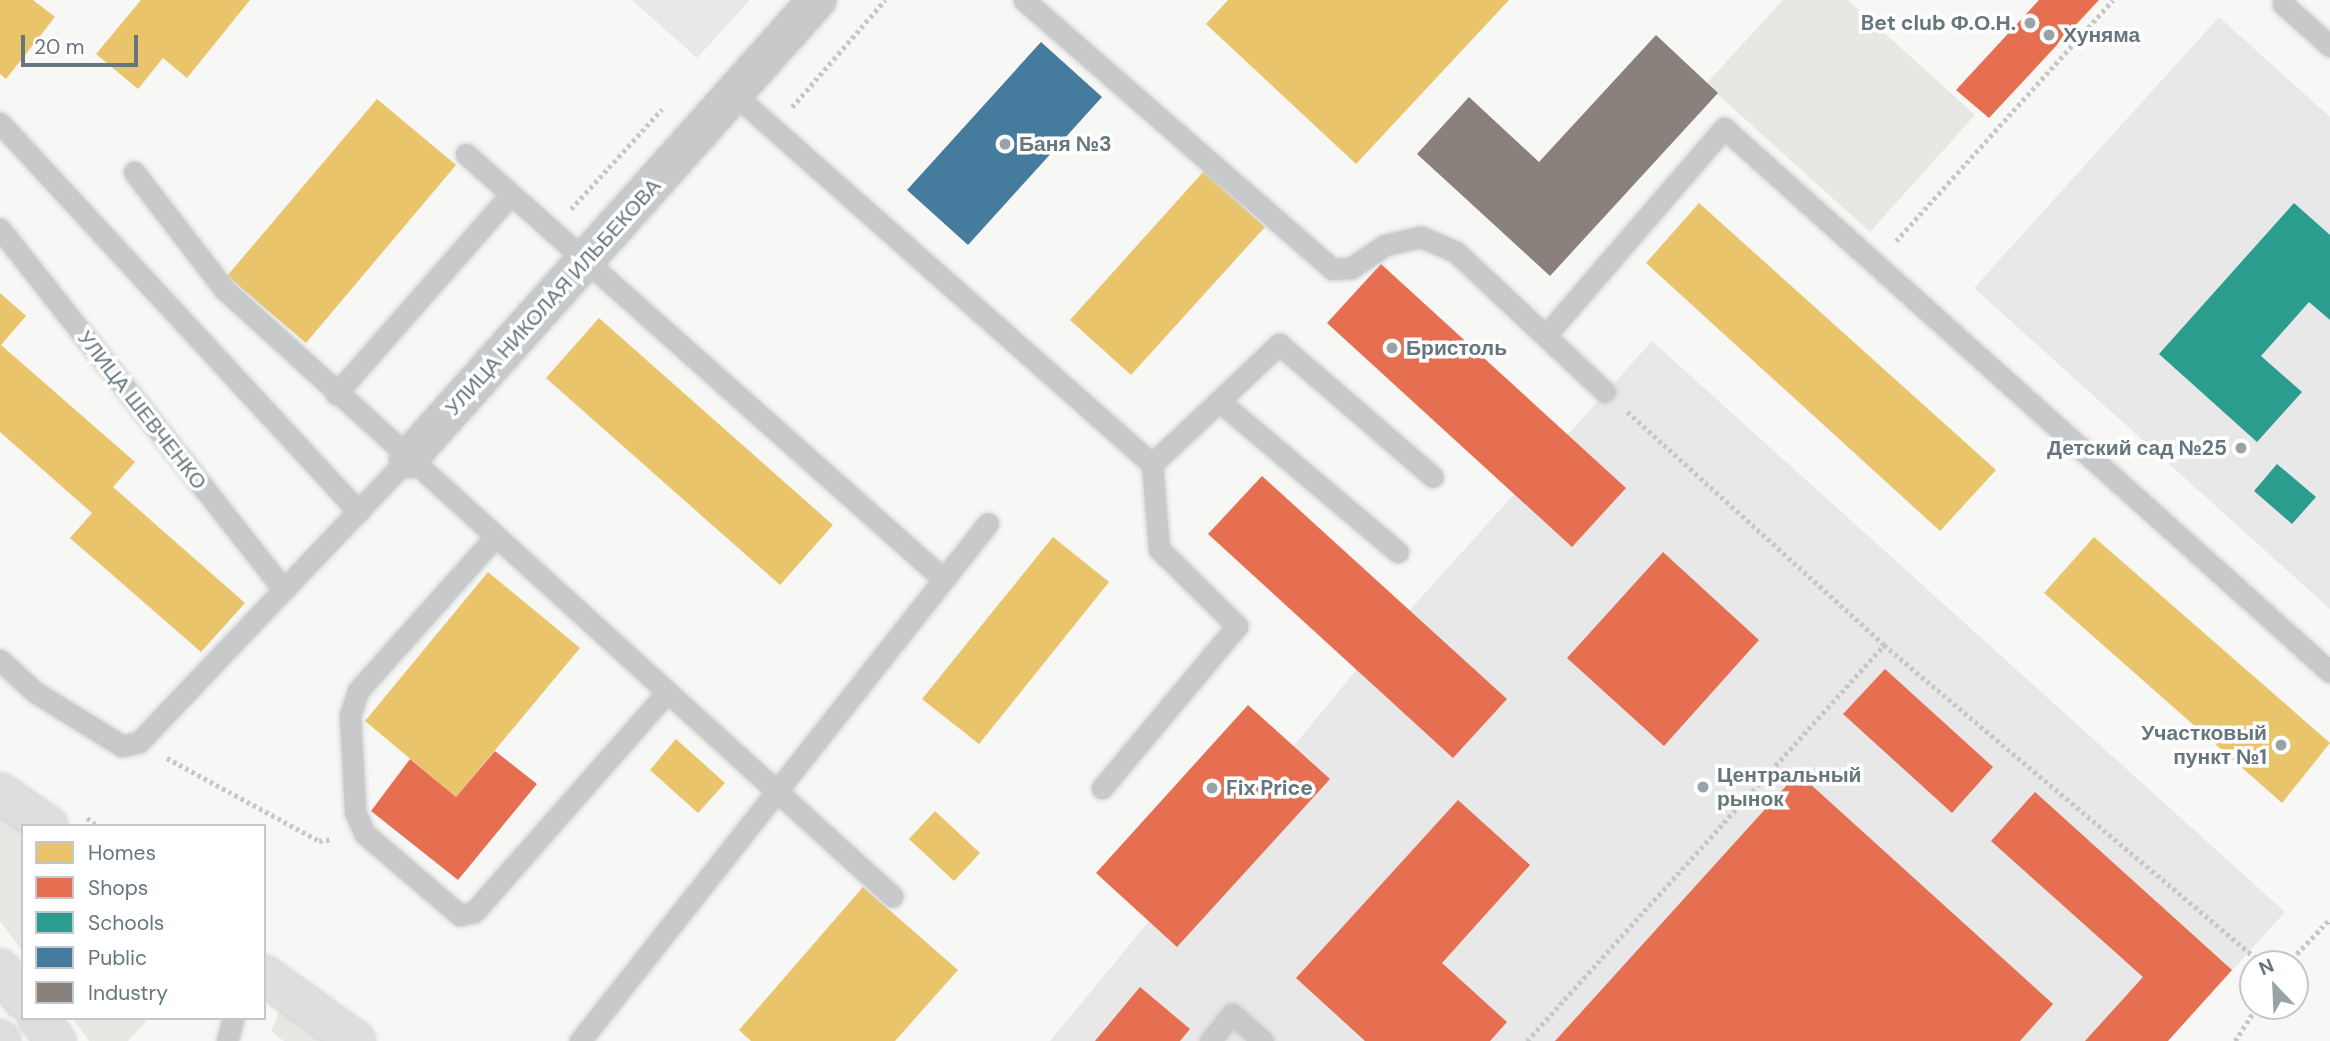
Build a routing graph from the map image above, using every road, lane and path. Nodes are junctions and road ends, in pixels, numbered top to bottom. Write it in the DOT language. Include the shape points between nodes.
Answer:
graph roads {
  1 [pos="817,0"];
  2 [pos="885,0"];
  3 [pos="1024,0"];
  4 [pos="2113,0"];
  5 [pos="2283,4"];
  6 [pos="2330,46"];
  7 [pos="734,94"];
  8 [pos="670,101"];
  9 [pos="0,123"];
  10 [pos="773,129"];
  11 [pos="466,154"];
  12 [pos="134,172"];
  13 [pos="510,195"];
  14 [pos="0,229"];
  15 [pos="549,233"];
  16 [pos="1876,263"];
  17 [pos="582,264"];
  18 [pos="1546,335"];
  19 [pos="1605,392"];
  20 [pos="336,394"];
  21 [pos="1219,401"];
  22 [pos="408,458"];
  23 [pos="1152,464"];
  24 [pos="1433,477"];
  25 [pos="359,512"];
  26 [pos="988,523"];
  27 [pos="495,537"];
  28 [pos="1398,552"];
  29 [pos="942,578"];
  30 [pos="284,590"];
  31 [pos="1884,645"];
  32 [pos="0,660"];
  33 [pos="2330,672"];
  34 [pos="667,692"];
  35 [pos="139,742"];
  36 [pos="1102,788"];
  37 [pos="775,790"];
  38 [pos="0,793"];
  39 [pos="45,824"];
  40 [pos="365,834"];
  41 [pos="892,896"];
  42 [pos="2330,919"];
  43 [pos="2246,950"];
  44 [pos="2300,950"];
  45 [pos="0,970"];
  46 [pos="266,976"];
  47 [pos="21,996"];
  48 [pos="40,1020"];
  49 [pos="232,1020"];
  50 [pos="2248,1020"];
  51 [pos="56,1041"];
  52 [pos="227,1041"];
  53 [pos="356,1041"];
  54 [pos="580,1041"];
  55 [pos="1210,1041"];
  56 [pos="1263,1041"];
  57 [pos="1527,1041"];
  58 [pos="2235,1041"];
  1 -- 7 [label="street, УЛИЦА НИКОЛАЯ ИЛЬБЕКОВА"];
  2 -- 10 [label="path"];
  3 -- 18 [label="lane" via="1332,269 1351,268 1385,245 1421,237 1456,252"];
  4 -- 16 [label="path"];
  5 -- 6 [label="lane"];
  7 -- 10 [label="lane"];
  7 -- 17 [label="street, УЛИЦА НИКОЛАЯ ИЛЬБЕКОВА"];
  8 -- 15 [label="path"];
  9 -- 25 [label="lane"];
  10 -- 23 [label="lane"];
  11 -- 13 [label="lane"];
  12 -- 20 [label="lane" via="224,289"];
  13 -- 15 [label="lane"];
  13 -- 20 [label="lane"];
  14 -- 30 [label="lane, УЛИЦА ШЕВЧЕНКО"];
  15 -- 17 [label="lane"];
  16 -- 18 [label="lane" via="1724,128"];
  16 -- 33 [label="lane"];
  17 -- 22 [label="street, УЛИЦА НИКОЛАЯ ИЛЬБЕКОВА"];
  17 -- 29 [label="lane"];
  18 -- 19 [label="lane"];
  19 -- 31 [label="path"];
  20 -- 22 [label="lane"];
  21 -- 23 [label="lane"];
  21 -- 24 [label="lane" via="1279,344"];
  21 -- 28 [label="lane"];
  22 -- 25 [label="lane, УЛИЦА НИКОЛАЯ ИЛЬБЕКОВА"];
  22 -- 27 [label="lane"];
  23 -- 36 [label="lane" via="1159,549 1237,626"];
  25 -- 30 [label="lane, УЛИЦА НИКОЛАЯ ИЛЬБЕКОВА"];
  26 -- 29 [label="lane"];
  27 -- 34 [label="lane"];
  27 -- 40 [label="lane" via="358,691 350,715 355,812"];
  29 -- 37 [label="lane"];
  30 -- 35 [label="lane, УЛИЦА НИКОЛАЯ ИЛЬБЕКОВА"];
  31 -- 43 [label="path"];
  31 -- 57 [label="path"];
  32 -- 35 [label="lane" via="35,692 122,746"];
  34 -- 37 [label="lane"];
  34 -- 40 [label="lane" via="474,912 460,915"];
  35 -- 40 [label="path" via="319,841"];
  37 -- 41 [label="lane"];
  37 -- 54 [label="lane"];
  38 -- 39 [label="main road"];
  42 -- 44 [label="path"];
  45 -- 47 [label="main road"];
  46 -- 53 [label="main road"];
  48 -- 51 [label="main road"];
  49 -- 52 [label="lane"];
  50 -- 58 [label="path"];
  55 -- 56 [label="lane" via="1232,1014"];
}
